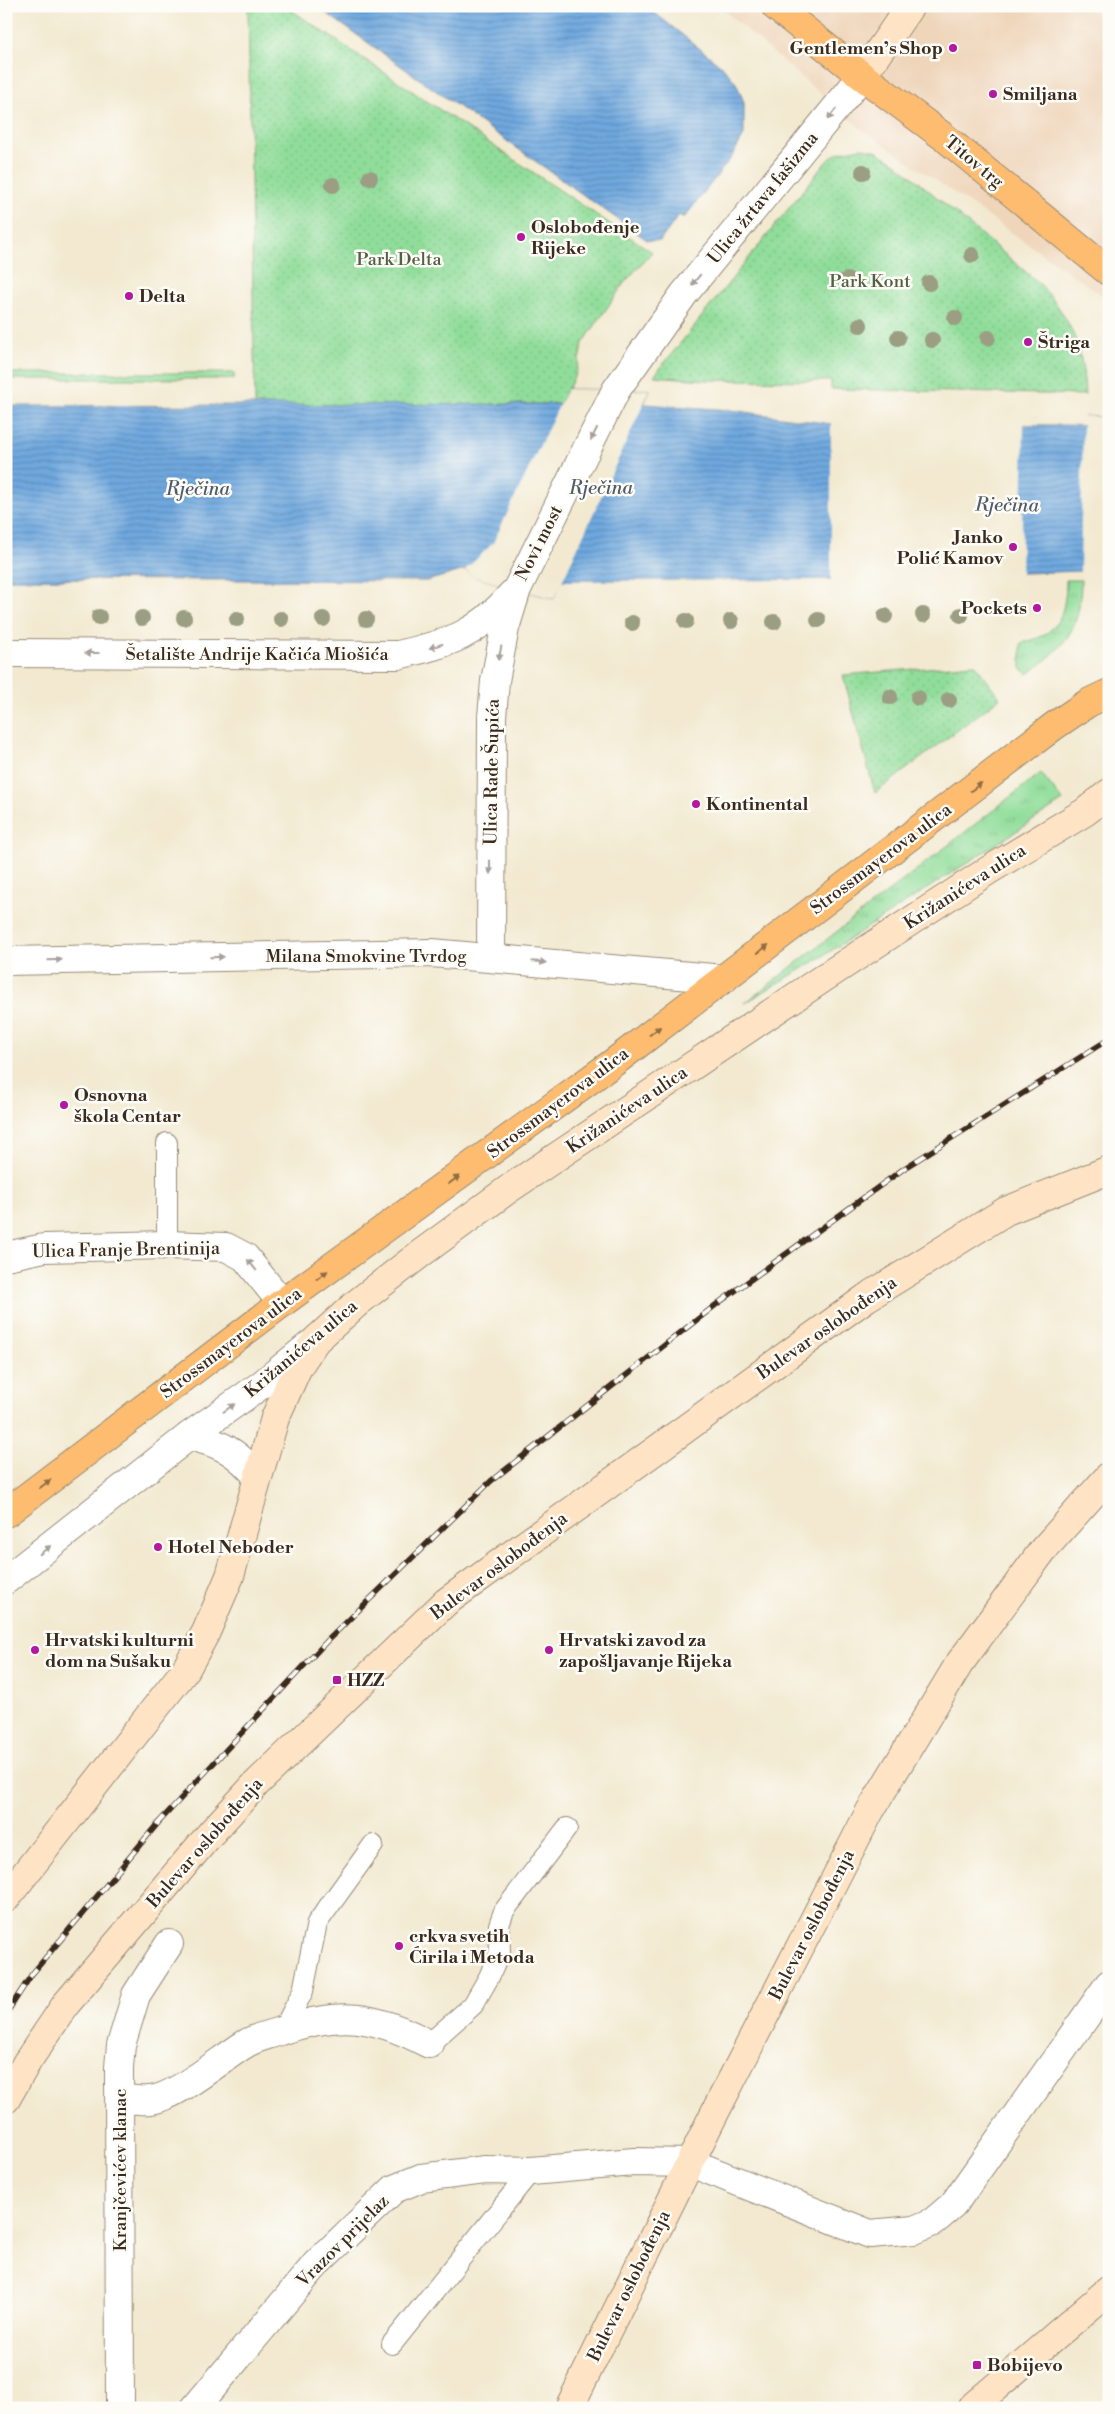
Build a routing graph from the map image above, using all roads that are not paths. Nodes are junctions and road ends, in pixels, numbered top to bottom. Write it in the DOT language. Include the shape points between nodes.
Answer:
graph roads {
  1 [pos="775,6"];
  2 [pos="910,6"];
  3 [pos="862,76"];
  4 [pos="1084,254"];
  5 [pos="1109,272"];
  6 [pos="1109,290"];
  7 [pos="616,390"];
  8 [pos="517,589"];
  9 [pos="6,653"];
  10 [pos="1109,693"];
  11 [pos="1109,793"];
  12 [pos="491,958"];
  13 [pos="6,961"];
  14 [pos="724,978"];
  15 [pos="167,1143"];
  16 [pos="1109,1170"];
  17 [pos="167,1245"];
  18 [pos="6,1256"];
  19 [pos="282,1303"];
  20 [pos="316,1340"];
  21 [pos="190,1436"];
  22 [pos="1109,1476"];
  23 [pos="258,1477"];
  24 [pos="6,1513"];
  25 [pos="6,1580"];
  26 [pos="567,1828"];
  27 [pos="373,1844"];
  28 [pos="6,1898"];
  29 [pos="169,1944"];
  30 [pos="1109,1984"];
  31 [pos="283,2030"];
  32 [pos="428,2044"];
  33 [pos="120,2098"];
  34 [pos="6,2099"];
  35 [pos="691,2163"];
  36 [pos="531,2171"];
  37 [pos="1109,2290"];
  38 [pos="392,2344"];
  39 [pos="120,2408"];
  40 [pos="195,2408"];
  41 [pos="569,2408"];
  42 [pos="970,2408"];
  1 -- 3 [label="main road, Titov trg"];
  2 -- 3 [label="street, Ulica žrtava fašizma"];
  3 -- 4 [label="main road, Titov trg" via="944,137"];
  3 -- 7 [label="street, Ulica žrtava fašizma, one-way" via="684,294"];
  4 -- 5 [label="main road, Titov trg"];
  4 -- 6 [label="main road, Titov trg"];
  7 -- 8 [label="street, Novi most, one-way"];
  8 -- 9 [label="street, Šetalište Andrije Kačića Miošića, one-way" via="493,616 458,638 398,655"];
  8 -- 12 [label="street, Ulica Rade Šupića, one-way" via="505,628 494,690"];
  14 -- 10 [label="main road, Strossmayerova ulica, one-way" via="1054,726"];
  11 -- 20 [label="street, Križanićeva ulica" via="1085,812 822,979 510,1188 357,1302"];
  13 -- 12 [label="street, Milana Smokvine Tvrdog, one-way" via="426,953"];
  12 -- 14 [label="street, Milana Smokvine Tvrdog, one-way"];
  19 -- 14 [label="main road, Strossmayerova ulica, one-way" via="489,1154"];
  15 -- 17 [label="lane"];
  16 -- 34 [label="street, Bulevar oslobođenja" via="1006,1211 866,1298 446,1602 256,1784 211,1833 66,2004"];
  17 -- 18 [label="street, Ulica Franje Brentinija" via="44,1248"];
  19 -- 17 [label="street, Ulica Franje Brentinija, one-way" via="245,1257 226,1247"];
  24 -- 19 [label="main road, Strossmayerova ulica, one-way"];
  21 -- 20 [label="street, Križanićeva ulica, one-way"];
  20 -- 23 [label="street" via="284,1394"];
  21 -- 23 [label="street" via="225,1447"];
  25 -- 21 [label="street, Križanićeva ulica, one-way"];
  22 -- 35 [label="street, Bulevar oslobođenja" via="1043,1550 954,1673 870,1811"];
  23 -- 28 [label="street" via="230,1576 186,1669"];
  26 -- 32 [label="lane" via="504,1911 499,1925 500,1952 472,2005"];
  27 -- 31 [label="lane" via="317,1923 303,1991"];
  29 -- 33 [label="street, Kranjčevićev klanac" via="136,1995 121,2045"];
  30 -- 35 [label="street" via="953,2205 932,2222 914,2230 870,2234"];
  31 -- 32 [label="street" via="345,2018 370,2020 399,2028"];
  31 -- 33 [label="street" via="249,2042 184,2086 151,2100"];
  33 -- 39 [label="street, Kranjčevićev klanac"];
  35 -- 36 [label="street, Vrazov prijelaz" via="634,2162"];
  35 -- 41 [label="street, Bulevar oslobođenja"];
  36 -- 38 [label="lane"];
  36 -- 40 [label="street, Vrazov prijelaz" via="485,2170 450,2174 421,2178 394,2189 317,2263"];
  37 -- 42 [label="street"];
}
